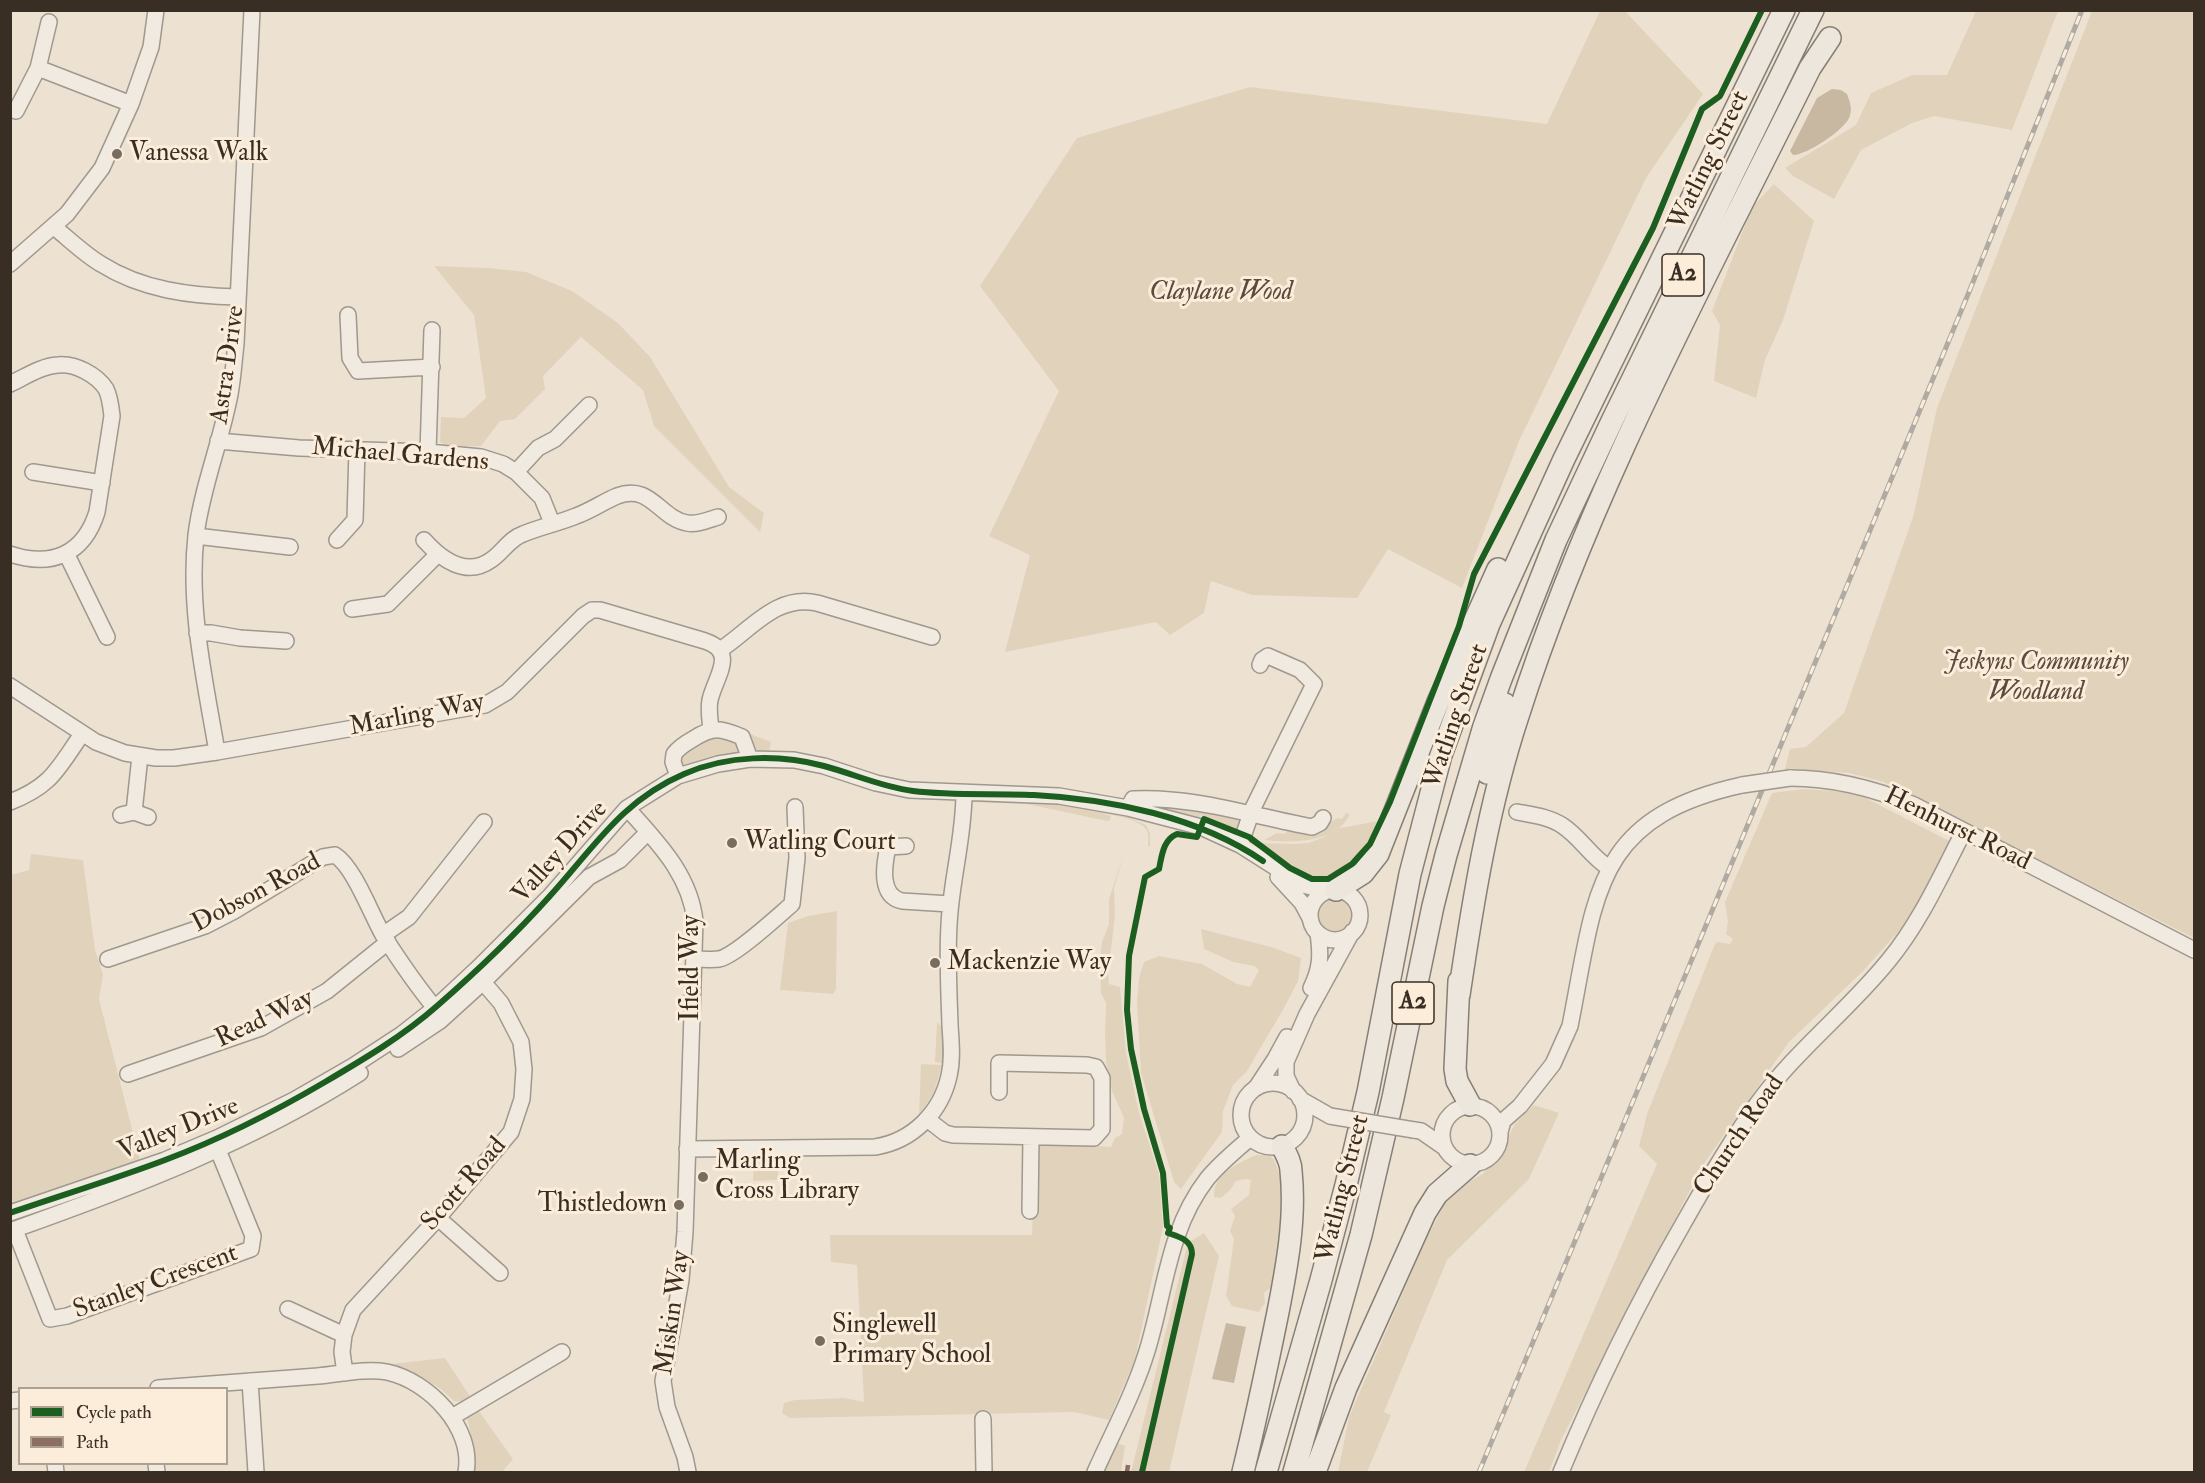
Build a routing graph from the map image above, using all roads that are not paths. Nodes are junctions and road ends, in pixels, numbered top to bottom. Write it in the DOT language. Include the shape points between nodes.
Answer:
graph roads {
  1 [pos="156,10"];
  2 [pos="252,10"];
  3 [pos="1784,10"];
  4 [pos="1814,10"];
  5 [pos="50,22"];
  6 [pos="1830,38"];
  7 [pos="38,68"];
  8 [pos="131,104"];
  9 [pos="16,111"];
  10 [pos="54,226"];
  11 [pos="10,264"];
  12 [pos="238,297"];
  13 [pos="348,315"];
  14 [pos="432,330"];
  15 [pos="432,367"];
  16 [pos="10,384"];
  17 [pos="589,405"];
  18 [pos="218,441"];
  19 [pos="357,450"];
  20 [pos="428,452"];
  21 [pos="33,472"];
  22 [pos="516,472"];
  23 [pos="102,483"];
  24 [pos="1544,504"];
  25 [pos="718,517"];
  26 [pos="552,523"];
  27 [pos="196,536"];
  28 [pos="337,540"];
  29 [pos="424,540"];
  30 [pos="1556,540"];
  31 [pos="290,547"];
  32 [pos="66,553"];
  33 [pos="10,554"];
  34 [pos="437,555"];
  35 [pos="352,609"];
  36 [pos="197,633"];
  37 [pos="107,637"];
  38 [pos="932,637"];
  39 [pos="286,641"];
  40 [pos="720,650"];
  41 [pos="1266,655"];
  42 [pos="10,686"];
  43 [pos="711,729"];
  44 [pos="82,734"];
  45 [pos="217,752"];
  46 [pos="140,756"];
  47 [pos="750,759"];
  48 [pos="678,776"];
  49 [pos="964,793"];
  50 [pos="10,802"];
  51 [pos="795,807"];
  52 [pos="627,808"];
  53 [pos="1128,808"];
  54 [pos="1517,812"];
  55 [pos="134,815"];
  56 [pos="1250,815"];
  57 [pos="1323,818"];
  58 [pos="484,822"];
  59 [pos="1965,831"];
  60 [pos="648,832"];
  61 [pos="1240,845"];
  62 [pos="906,846"];
  63 [pos="1266,863"];
  64 [pos="1609,868"];
  65 [pos="1336,890"];
  66 [pos="950,904"];
  67 [pos="1310,918"];
  68 [pos="1352,932"];
  69 [pos="1318,933"];
  70 [pos="386,938"];
  71 [pos="2194,950"];
  72 [pos="108,959"];
  73 [pos="695,959"];
  74 [pos="483,982"];
  75 [pos="1459,995"];
  76 [pos="435,1008"];
  77 [pos="128,1074"];
  78 [pos="1256,1088"];
  79 [pos="1532,1090"];
  80 [pos="999,1092"];
  81 [pos="1297,1095"];
  82 [pos="1474,1106"];
  83 [pos="1330,1116"];
  84 [pos="927,1119"];
  85 [pos="1446,1120"];
  86 [pos="1301,1129"];
  87 [pos="1417,1130"];
  88 [pos="1500,1131"];
  89 [pos="1031,1137"];
  90 [pos="1250,1138"];
  91 [pos="1282,1146"];
  92 [pos="1444,1147"];
  93 [pos="687,1149"];
  94 [pos="218,1150"];
  95 [pos="1470,1165"];
  96 [pos="1030,1211"];
  97 [pos="10,1213"];
  98 [pos="438,1218"];
  99 [pos="13,1230"];
  100 [pos="500,1273"];
  101 [pos="288,1309"];
  102 [pos="344,1335"];
  103 [pos="562,1352"];
  104 [pos="345,1373"];
  105 [pos="250,1381"];
  106 [pos="181,1387"];
  107 [pos="452,1417"];
  108 [pos="983,1419"];
  109 [pos="256,1472"];
  110 [pos="466,1473"];
  111 [pos="688,1473"];
  112 [pos="984,1473"];
  113 [pos="1095,1473"];
  114 [pos="1244,1473"];
  115 [pos="1266,1473"];
  116 [pos="1294,1473"];
  117 [pos="1316,1473"];
  118 [pos="1561,1473"];
  1 -- 8 [label="street" via="151,47"];
  2 -- 12 [label="street, Astra Drive"];
  3 -- 24 [label="highway, Watling Street / A2"];
  4 -- 30 [label="highway, Watling Street / A2"];
  5 -- 7 [label="street"];
  6 -- 75 [label="highway" via="1806,78 1640,413 1571,567 1517,718 1492,808"];
  7 -- 8 [label="street"];
  7 -- 9 [label="street"];
  8 -- 10 [label="street" via="102,168"];
  10 -- 11 [label="street"];
  10 -- 12 [label="street" via="100,264 132,280 167,291"];
  12 -- 18 [label="street, Astra Drive" via="230,393"];
  13 -- 15 [label="street" via="350,358 358,371"];
  14 -- 15 [label="street"];
  15 -- 20 [label="street"];
  16 -- 23 [label="street" via="59,364 90,374 105,387 112,416"];
  17 -- 22 [label="street"];
  18 -- 19 [label="street, Michael Gardens"];
  18 -- 27 [label="street, Astra Drive"];
  19 -- 20 [label="street, Michael Gardens"];
  19 -- 28 [label="street" via="355,520"];
  20 -- 22 [label="street, Michael Gardens" via="481,457"];
  21 -- 23 [label="street"];
  22 -- 26 [label="street, Michael Gardens" via="542,498"];
  23 -- 32 [label="street" via="93,526 82,543"];
  24 -- 65 [label="highway" via="1489,588 1434,712 1377,857 1359,877"];
  24 -- 115 [label="highway, Watling Street / A2" via="1489,624 1441,755 1410,874 1346,1185"];
  25 -- 26 [label="street" via="685,523 648,497 629,494"];
  26 -- 34 [label="street" via="521,534 480,565 458,566"];
  27 -- 31 [label="street"];
  27 -- 36 [label="street, Astra Drive" via="193,589"];
  29 -- 34 [label="street"];
  30 -- 75 [label="highway" via="1502,713 1474,826 1462,906"];
  30 -- 116 [label="highway, Watling Street / A2" via="1501,679 1458,810 1433,906 1361,1235"];
  32 -- 33 [label="street" via="46,560"];
  32 -- 37 [label="street"];
  34 -- 35 [label="street" via="388,604"];
  36 -- 39 [label="street"];
  36 -- 45 [label="street, Astra Drive"];
  38 -- 40 [label="street" via="817,603 798,602 772,610"];
  40 -- 43 [label="street" via="722,663 709,704"];
  40 -- 45 [label="street, Marling Way" via="698,639 592,610 507,692 485,705"];
  41 -- 56 [label="street" via="1299,670 1314,684"];
  42 -- 44 [label="street, Marling Way"];
  43 -- 47 [label="street" via="742,737"];
  43 -- 48 [label="street" via="674,754"];
  44 -- 46 [label="street, Marling Way" via="114,750"];
  44 -- 50 [label="street" via="52,777 31,794"];
  45 -- 46 [label="street, Marling Way" via="174,758"];
  46 -- 55 [label="street"];
  47 -- 48 [label="street, Valley Drive"];
  47 -- 49 [label="street, Valley Drive" via="801,761 904,789"];
  48 -- 52 [label="street, Valley Drive"];
  49 -- 53 [label="street, Valley Drive" via="1059,796"];
  49 -- 66 [label="street"];
  51 -- 73 [label="street" via="792,903 729,955"];
  52 -- 60 [label="street, Ifield Way"];
  52 -- 76 [label="street, Valley Drive" via="512,936"];
  53 -- 56 [label="street" via="1134,799 1184,800"];
  53 -- 61 [label="street, Valley Drive" via="1201,827"];
  54 -- 64 [label="street" via="1563,826"];
  56 -- 57 [label="street" via="1283,827 1312,827"];
  56 -- 61 [label="street"];
  58 -- 70 [label="street, Read Way" via="409,917"];
  59 -- 64 [label="street, Henhurst Road, bridge" via="1874,790 1830,780 1790,778 1743,785 1666,812 1640,829"];
  59 -- 71 [label="street, Henhurst Road"];
  59 -- 118 [label="street, Church Road" via="1898,949 1786,1067 1726,1151 1650,1282 1595,1392"];
  60 -- 73 [label="street, Ifield Way" via="676,867 688,892 695,921"];
  60 -- 74 [label="street" via="620,860 589,877"];
  61 -- 63 [label="street, Valley Drive"];
  62 -- 66 [label="street" via="887,849 885,881 891,896 902,901"];
  63 -- 65 [label="street, Valley Drive" via="1307,886"];
  63 -- 67 [label="street, Valley Drive" via="1302,903"];
  64 -- 79 [label="street, Henhurst Road" via="1593,910 1565,1041"];
  65 -- 67 [label="street" via="1316,898"];
  65 -- 68 [label="street" via="1349,894 1357,905 1359,918"];
  66 -- 84 [label="street" via="951,1064 941,1099"];
  67 -- 69 [label="street"];
  68 -- 69 [label="street" via="1335,940"];
  68 -- 81 [label="street" via="1307,1014 1286,1062 1286,1076"];
  69 -- 78 [label="street" via="1318,974"];
  70 -- 72 [label="street, Dobson Road" via="346,864 330,855 214,921"];
  70 -- 76 [label="street, Dobson Road"];
  70 -- 77 [label="street, Read Way" via="327,991 261,1028"];
  73 -- 93 [label="street, Ifield Way"];
  74 -- 94 [label="street" via="440,1021 325,1096"];
  74 -- 98 [label="street, Scott Road" via="501,1003 521,1042 522,1099 511,1132"];
  75 -- 82 [label="highway" via="1455,1069 1457,1081"];
  76 -- 97 [label="street, Valley Drive" via="353,1066 217,1138"];
  78 -- 81 [label="street" via="1275,1083"];
  78 -- 90 [label="street" via="1243,1102 1241,1112 1244,1130"];
  79 -- 82 [label="street, Henhurst Road" via="1495,1107"];
  79 -- 88 [label="street, Henhurst Road" via="1503,1121"];
  80 -- 89 [label="street" via="999,1063 1096,1067 1102,1078 1102,1129 1094,1138"];
  81 -- 83 [label="street"];
  81 -- 86 [label="street" via="1304,1109"];
  82 -- 85 [label="street, Henhurst Road" via="1452,1113"];
  82 -- 88 [label="street" via="1493,1116"];
  83 -- 86 [label="street"];
  83 -- 87 [label="street, bridge"];
  84 -- 89 [label="street" via="953,1135"];
  84 -- 93 [label="street" via="908,1136 873,1148"];
  85 -- 87 [label="street, Henhurst Road"];
  85 -- 92 [label="street" via="1442,1128"];
  86 -- 91 [label="street" via="1297,1137"];
  87 -- 92 [label="street"];
  88 -- 95 [label="street, Henhurst Road" via="1500,1142 1489,1159"];
  89 -- 96 [label="street"];
  90 -- 91 [label="street" via="1265,1146"];
  90 -- 113 [label="street" via="1208,1178 1185,1214 1170,1255 1140,1371"];
  91 -- 114 [label="highway" via="1291,1170 1288,1257"];
  92 -- 95 [label="street" via="1454,1160"];
  93 -- 111 [label="street, Miskin Way" via="681,1274 663,1382"];
  94 -- 99 [label="street"];
  94 -- 99 [label="street, Stanley Crescent" via="253,1236 251,1249 50,1319"];
  95 -- 117 [label="highway" via="1437,1194 1425,1213 1346,1388"];
  98 -- 100 [label="street"];
  98 -- 102 [label="street, Scott Road" via="353,1310"];
  101 -- 102 [label="street"];
  102 -- 104 [label="street, Scott Road"];
  103 -- 107 [label="street"];
  104 -- 105 [label="street"];
  104 -- 107 [label="street" via="387,1372 407,1380 439,1402"];
  105 -- 106 [label="street"];
  105 -- 109 [label="street"];
  107 -- 110 [label="street" via="464,1443"];
  108 -- 112 [label="street"];
}
